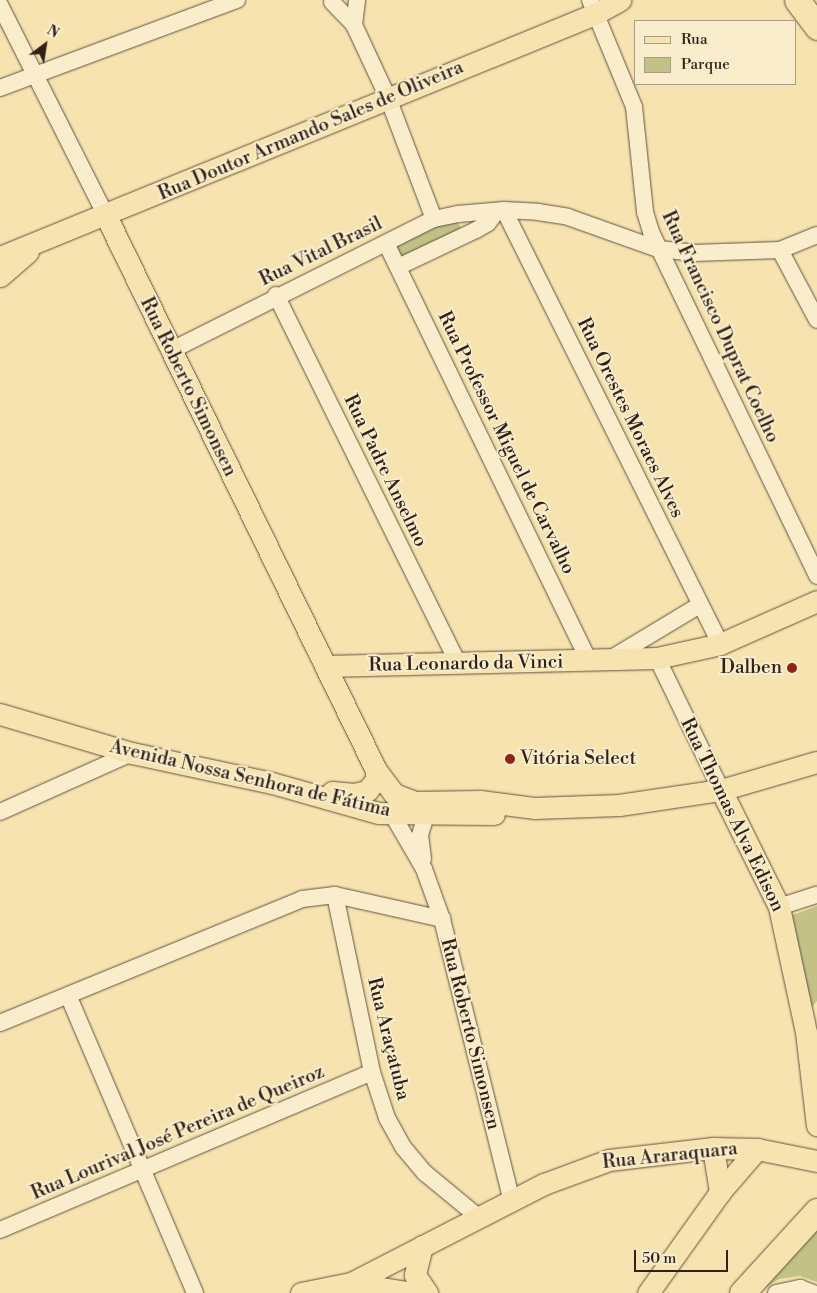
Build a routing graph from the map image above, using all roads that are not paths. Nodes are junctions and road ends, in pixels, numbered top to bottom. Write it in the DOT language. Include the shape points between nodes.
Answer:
graph roads {
  1 [pos="237,0"];
  2 [pos="357,0"];
  3 [pos="620,0"];
  4 [pos="797,0"];
  5 [pos="334,1"];
  6 [pos="0,5"];
  7 [pos="592,7"];
  8 [pos="354,25"];
  9 [pos="817,27"];
  10 [pos="35,74"];
  11 [pos="0,88"];
  12 [pos="388,98"];
  13 [pos="500,210"];
  14 [pos="106,216"];
  15 [pos="434,219"];
  16 [pos="817,235"];
  17 [pos="44,239"];
  18 [pos="386,243"];
  19 [pos="658,248"];
  20 [pos="780,250"];
  21 [pos="0,257"];
  22 [pos="398,267"];
  23 [pos="0,276"];
  24 [pos="276,295"];
  25 [pos="817,320"];
  26 [pos="170,351"];
  27 [pos="817,576"];
  28 [pos="817,601"];
  29 [pos="700,605"];
  30 [pos="720,644"];
  31 [pos="657,658"];
  32 [pos="598,661"];
  33 [pos="459,665"];
  34 [pos="325,666"];
  35 [pos="0,714"];
  36 [pos="132,753"];
  37 [pos="817,762"];
  38 [pos="376,770"];
  39 [pos="294,788"];
  40 [pos="721,790"];
  41 [pos="534,808"];
  42 [pos="0,812"];
  43 [pos="392,814"];
  44 [pos="426,815"];
  45 [pos="424,869"];
  46 [pos="335,895"];
  47 [pos="817,895"];
  48 [pos="779,906"];
  49 [pos="442,919"];
  50 [pos="68,995"];
  51 [pos="0,1023"];
  52 [pos="811,1025"];
  53 [pos="372,1072"];
  54 [pos="817,1124"];
  55 [pos="713,1148"];
  56 [pos="757,1149"];
  57 [pos="817,1161"];
  58 [pos="144,1171"];
  59 [pos="720,1192"];
  60 [pos="512,1201"];
  61 [pos="817,1210"];
  62 [pos="477,1216"];
  63 [pos="0,1230"];
  64 [pos="422,1246"];
  65 [pos="351,1283"];
  66 [pos="383,1291"];
  67 [pos="195,1293"];
  68 [pos="301,1293"];
  69 [pos="413,1293"];
  70 [pos="427,1293"];
  71 [pos="648,1293"];
  72 [pos="742,1293"];
  73 [pos="776,1293"];
  74 [pos="813,1293"];
  1 -- 10 [label="street"];
  2 -- 8 [label="street"];
  3 -- 7 [label="main road, Rua Doutor Armando Sales de Oliveira"];
  4 -- 9 [label="highway"];
  5 -- 8 [label="street"];
  6 -- 10 [label="street, Rua Roberto Simonsen"];
  7 -- 12 [label="main road, Rua Doutor Armando Sales de Oliveira"];
  7 -- 19 [label="street, Rua Francisco Duprat Coelho" via="634,107 646,212"];
  8 -- 12 [label="street"];
  10 -- 11 [label="street"];
  10 -- 14 [label="street, Rua Roberto Simonsen"];
  12 -- 14 [label="main road, Rua Doutor Armando Sales de Oliveira"];
  12 -- 15 [label="street"];
  13 -- 15 [label="street, Rua Vital Brasil"];
  13 -- 19 [label="street, Rua Vital Brasil" via="568,217"];
  13 -- 22 [label="street" via="482,227"];
  13 -- 29 [label="street, Rua Orestes Moraes Alves"];
  14 -- 17 [label="main road, Rua Doutor Armando Sales de Oliveira"];
  14 -- 26 [label="main road, Rua Roberto Simonsen"];
  15 -- 18 [label="street, Rua Vital Brasil"];
  16 -- 20 [label="street, Rua Vital Brasil"];
  17 -- 21 [label="main road, Rua Doutor Armando Sales de Oliveira"];
  17 -- 23 [label="main road"];
  18 -- 22 [label="street, Rua Professor Miguel de Carvalho"];
  18 -- 24 [label="street, Rua Vital Brasil"];
  19 -- 20 [label="street, Rua Vital Brasil" via="694,253"];
  19 -- 27 [label="street, Rua Francisco Duprat Coelho"];
  20 -- 25 [label="street"];
  22 -- 32 [label="street, Rua Professor Miguel de Carvalho"];
  24 -- 26 [label="street, Rua Vital Brasil"];
  24 -- 33 [label="street, Rua Padre Anselmo"];
  26 -- 34 [label="main road, Rua Roberto Simonsen"];
  28 -- 30 [label="main road, Rua Leonardo da Vinci"];
  29 -- 30 [label="street, Rua Orestes Moraes Alves"];
  29 -- 32 [label="street, Rua Leonardo da Vinci"];
  30 -- 31 [label="main road, Rua Leonardo da Vinci"];
  31 -- 32 [label="main road, Rua Leonardo da Vinci"];
  31 -- 40 [label="street, Rua Thomas Alva Edison"];
  32 -- 33 [label="main road, Rua Leonardo da Vinci"];
  33 -- 34 [label="main road, Rua Leonardo da Vinci"];
  34 -- 38 [label="main road, Rua Roberto Simonsen"];
  35 -- 36 [label="main road, Avenida Nossa Senhora de Fátima"];
  36 -- 39 [label="main road, Avenida Nossa Senhora de Fátima"];
  36 -- 42 [label="street"];
  37 -- 40 [label="main road, Avenida Nossa Senhora de Fátima"];
  38 -- 39 [label="main road" via="372,786 361,793"];
  38 -- 41 [label="main road, Avenida Nossa Senhora de Fátima" via="394,794 408,801 480,801"];
  38 -- 43 [label="main road"];
  39 -- 43 [label="main road, Avenida Nossa Senhora de Fátima" via="356,808"];
  40 -- 41 [label="main road, Avenida Nossa Senhora de Fátima" via="619,805"];
  40 -- 48 [label="main road, Rua Thomas Alva Edison"];
  41 -- 44 [label="main road, Avenida Nossa Senhora de Fátima" via="500,814"];
  43 -- 44 [label="main road, Avenida Nossa Senhora de Fátima"];
  43 -- 45 [label="street, Rua Roberto Simonsen"];
  44 -- 45 [label="street, Rua Roberto Simonsen" via="420,835"];
  45 -- 49 [label="street, Rua Roberto Simonsen"];
  46 -- 49 [label="street"];
  46 -- 50 [label="street" via="302,899 273,909"];
  46 -- 53 [label="street, Rua Araçatuba"];
  47 -- 48 [label="street"];
  48 -- 52 [label="main road, Rua Thomas Alva Edison"];
  49 -- 60 [label="street, Rua Roberto Simonsen"];
  50 -- 51 [label="street"];
  50 -- 58 [label="street"];
  52 -- 54 [label="main road, Rua Thomas Alva Edison"];
  53 -- 58 [label="street, Rua Lourival José Pereira de Queiroz"];
  53 -- 62 [label="street, Rua Araçatuba" via="387,1118 403,1147 425,1173"];
  55 -- 56 [label="main road, Rua Araraquara"];
  55 -- 59 [label="main road"];
  55 -- 60 [label="main road, Rua Araraquara" via="609,1160 573,1171"];
  56 -- 57 [label="main road, Rua Araraquara"];
  56 -- 59 [label="main road"];
  58 -- 63 [label="street, Rua Lourival José Pereira de Queiroz"];
  58 -- 67 [label="street"];
  59 -- 71 [label="main road"];
  60 -- 62 [label="main road, Rua Araraquara"];
  61 -- 72 [label="highway"];
  62 -- 64 [label="main road, Rua Araraquara"];
  64 -- 65 [label="main road, Rua Araraquara"];
  64 -- 70 [label="main road" via="415,1275"];
  65 -- 66 [label="main road"];
  65 -- 68 [label="main road"];
  66 -- 69 [label="main road"];
  73 -- 74 [label="street" via="800,1288"];
}
